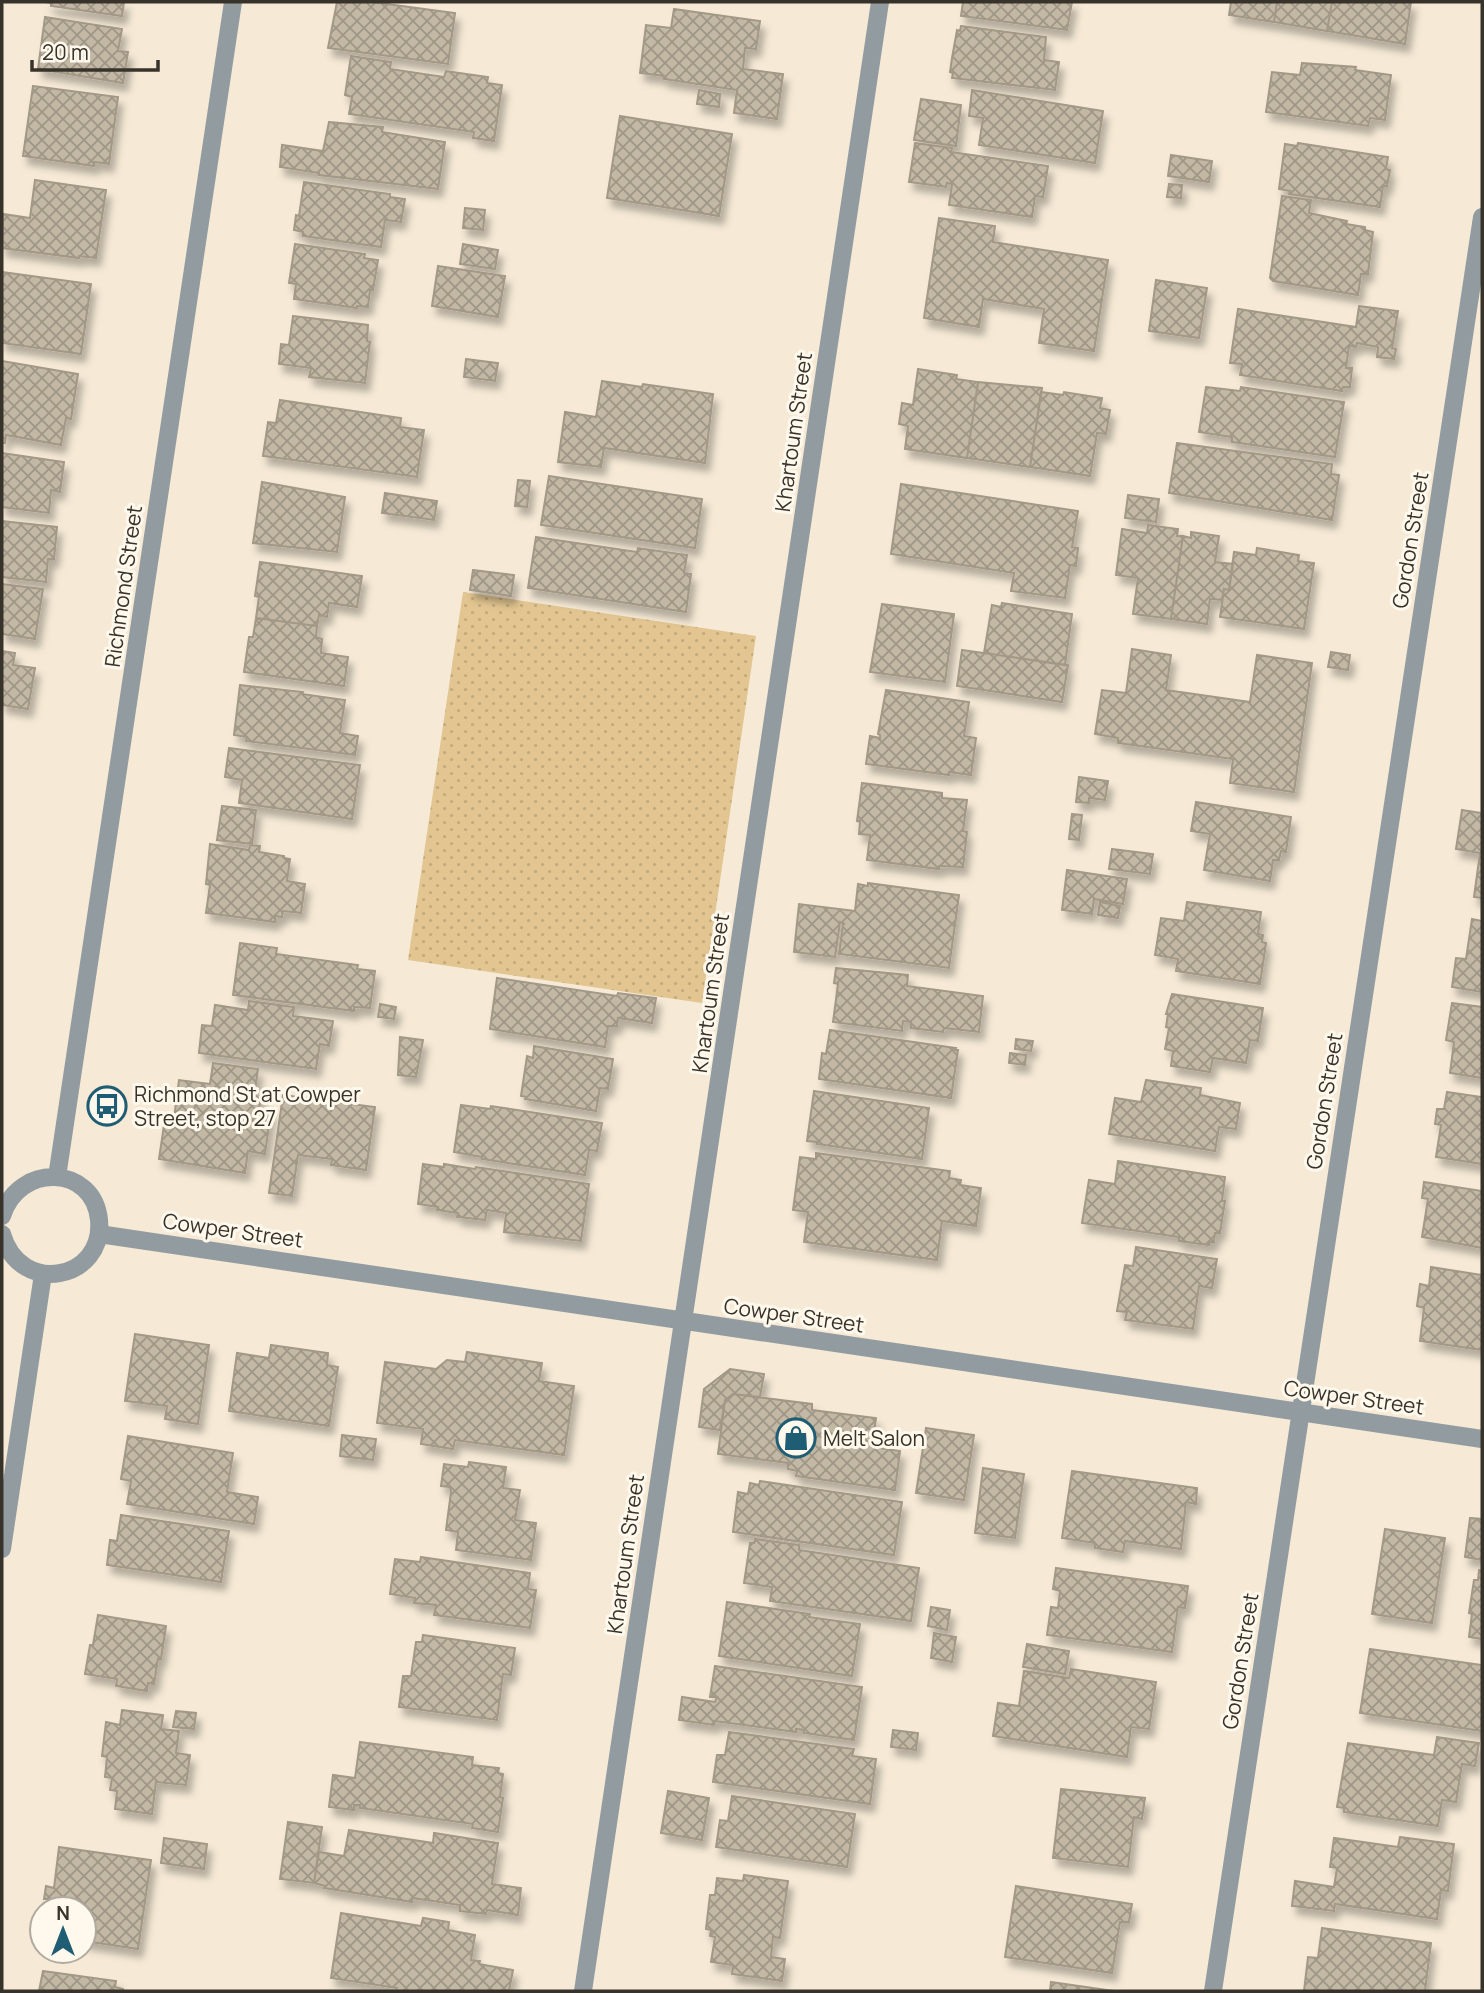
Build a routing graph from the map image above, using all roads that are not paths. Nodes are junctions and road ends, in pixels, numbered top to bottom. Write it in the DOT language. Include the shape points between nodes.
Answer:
graph roads {
  1 [pos="233,2"];
  2 [pos="880,2"];
  3 [pos="1482,217"];
  4 [pos="58,1177"];
  5 [pos="2,1216"];
  6 [pos="2,1234"];
  7 [pos="99,1234"];
  8 [pos="43,1274"];
  9 [pos="683,1322"];
  10 [pos="1300,1412"];
  11 [pos="1482,1439"];
  12 [pos="2,1549"];
  13 [pos="583,1991"];
  14 [pos="1213,1991"];
  1 -- 4 [label="street, Richmond Street"];
  2 -- 9 [label="street, Khartoum Street"];
  3 -- 10 [label="street, Gordon Street"];
  4 -- 5 [label="street" via="42,1177 21,1186 6,1203"];
  4 -- 7 [label="street" via="85,1191 99,1219"];
  6 -- 8 [label="street" via="15,1260"];
  7 -- 8 [label="street" via="94,1249 72,1269"];
  7 -- 9 [label="street, Cowper Street"];
  8 -- 12 [label="street"];
  9 -- 10 [label="street, Cowper Street"];
  9 -- 13 [label="street, Khartoum Street"];
  10 -- 11 [label="street, Cowper Street"];
  10 -- 14 [label="street, Gordon Street"];
}
